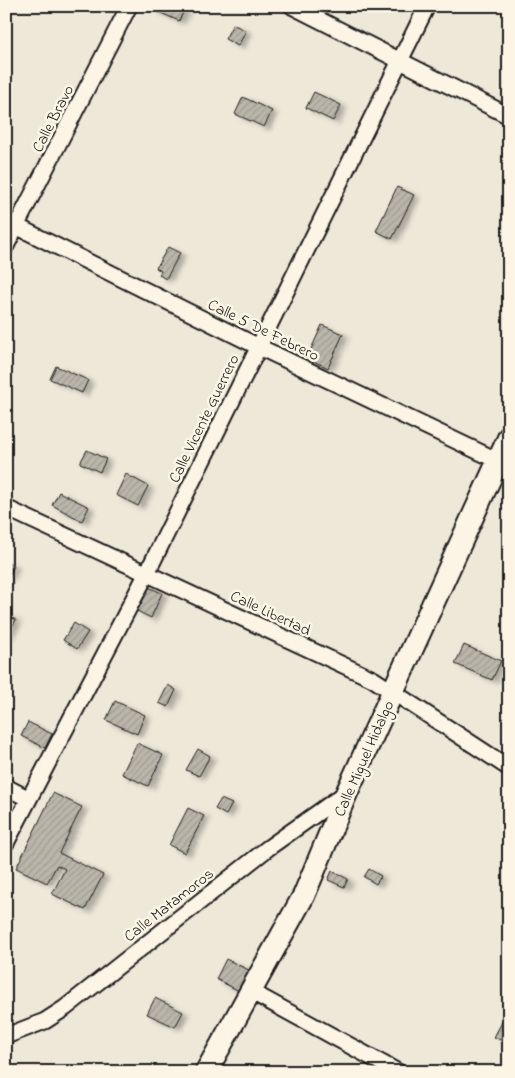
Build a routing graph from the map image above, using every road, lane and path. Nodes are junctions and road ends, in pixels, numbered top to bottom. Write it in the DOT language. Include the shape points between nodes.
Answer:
graph roads {
  1 [pos="129,6"];
  2 [pos="292,6"];
  3 [pos="427,6"];
  4 [pos="400,62"];
  5 [pos="509,116"];
  6 [pos="12,223"];
  7 [pos="6,246"];
  8 [pos="257,346"];
  9 [pos="509,437"];
  10 [pos="503,464"];
  11 [pos="6,508"];
  12 [pos="147,573"];
  13 [pos="393,692"];
  14 [pos="509,768"];
  15 [pos="6,786"];
  16 [pos="347,792"];
  17 [pos="29,799"];
  18 [pos="6,843"];
  19 [pos="252,992"];
  20 [pos="6,1036"];
  21 [pos="206,1072"];
  22 [pos="398,1072"];
  1 -- 6 [label="street, Calle Bravo"];
  2 -- 4 [label="street"];
  3 -- 4 [label="street, Calle Vicente Guerrero"];
  4 -- 5 [label="street"];
  4 -- 8 [label="street, Calle Vicente Guerrero"];
  6 -- 7 [label="street, Calle Bravo"];
  6 -- 8 [label="street, Calle 5 De Febrero"];
  8 -- 10 [label="street, Calle 5 De Febrero"];
  8 -- 12 [label="street, Calle Vicente Guerrero"];
  9 -- 10 [label="street, Calle Miguel Hidalgo"];
  10 -- 13 [label="street, Calle Miguel Hidalgo"];
  11 -- 12 [label="street, Calle Libertad"];
  12 -- 13 [label="street, Calle Libertad" via="373,679"];
  12 -- 17 [label="street, Calle Vicente Guerrero"];
  13 -- 14 [label="street, Calle Libertad"];
  13 -- 16 [label="street, Calle Miguel Hidalgo"];
  15 -- 17 [label="street"];
  16 -- 19 [label="street, Calle Miguel Hidalgo" via="304,896"];
  16 -- 20 [label="street, Calle Matamoros" via="268,848 64,1008 45,1021"];
  17 -- 18 [label="street, Calle Vicente Guerrero"];
  19 -- 21 [label="street, Calle Miguel Hidalgo"];
  19 -- 22 [label="street"];
}
